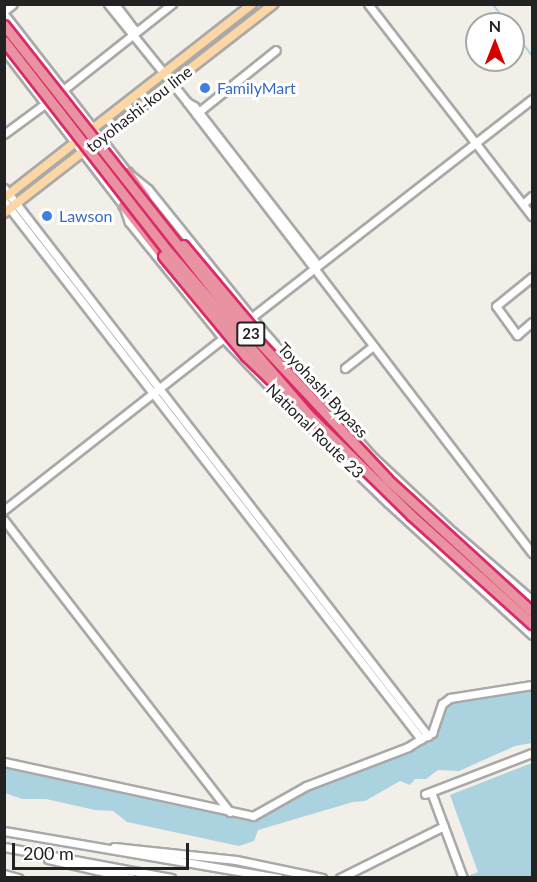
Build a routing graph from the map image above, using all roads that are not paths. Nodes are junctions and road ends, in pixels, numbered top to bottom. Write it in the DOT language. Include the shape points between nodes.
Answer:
graph roads {
  1 [pos="13,4"];
  2 [pos="172,4"];
  3 [pos="252,4"];
  4 [pos="273,4"];
  5 [pos="368,4"];
  6 [pos="111,5"];
  7 [pos="4,13"];
  8 [pos="4,25"];
  9 [pos="134,34"];
  10 [pos="4,41"];
  11 [pos="4,50"];
  12 [pos="276,50"];
  13 [pos="32,52"];
  14 [pos="15,64"];
  15 [pos="164,73"];
  16 [pos="172,83"];
  17 [pos="63,90"];
  18 [pos="532,99"];
  19 [pos="46,103"];
  20 [pos="196,113"];
  21 [pos="94,129"];
  22 [pos="4,134"];
  23 [pos="101,138"];
  24 [pos="77,143"];
  25 [pos="476,143"];
  26 [pos="83,152"];
  27 [pos="128,172"];
  28 [pos="532,196"];
  29 [pos="8,201"];
  30 [pos="523,204"];
  31 [pos="123,205"];
  32 [pos="532,216"];
  33 [pos="316,267"];
  34 [pos="532,277"];
  35 [pos="251,317"];
  36 [pos="532,322"];
  37 [pos="223,338"];
  38 [pos="373,346"];
  39 [pos="345,368"];
  40 [pos="156,390"];
  41 [pos="302,390"];
  42 [pos="308,414"];
  43 [pos="361,443"];
  44 [pos="345,460"];
  45 [pos="4,510"];
  46 [pos="4,520"];
  47 [pos="532,553"];
  48 [pos="479,556"];
  49 [pos="465,572"];
  50 [pos="532,600"];
  51 [pos="532,612"];
  52 [pos="532,624"];
  53 [pos="532,635"];
  54 [pos="532,686"];
  55 [pos="425,738"];
  56 [pos="532,753"];
  57 [pos="4,762"];
  58 [pos="230,812"];
  59 [pos="444,826"];
  60 [pos="4,831"];
  61 [pos="70,843"];
  62 [pos="4,847"];
  63 [pos="21,850"];
  64 [pos="4,874"];
  65 [pos="18,878"];
  66 [pos="131,878"];
  67 [pos="171,878"];
  68 [pos="279,878"];
  69 [pos="322,878"];
  70 [pos="340,878"];
  71 [pos="463,878"];
  1 -- 7 [label="street"];
  2 -- 9 [label="street"];
  3 -- 15 [label="main road, toyohashi-kou line"];
  4 -- 16 [label="main road, toyohashi-kou line"];
  5 -- 25 [label="street"];
  6 -- 9 [label="street"];
  7 -- 13 [label="street"];
  8 -- 41 [label="highway, Toyohashi Bypass / 23, bridge" via="189,262"];
  9 -- 15 [label="street"];
  9 -- 17 [label="street"];
  10 -- 42 [label="highway, Toyohashi Bypass / 23, bridge" via="165,248"];
  11 -- 14 [label="street, National Route 23"];
  12 -- 20 [label="street"];
  13 -- 14 [label="street"];
  13 -- 17 [label="street"];
  14 -- 19 [label="street, National Route 23"];
  15 -- 16 [label="street"];
  15 -- 21 [label="main road, toyohashi-kou line"];
  16 -- 20 [label="street"];
  16 -- 23 [label="main road, toyohashi-kou line"];
  17 -- 21 [label="street"];
  18 -- 25 [label="street"];
  19 -- 22 [label="street"];
  19 -- 24 [label="street, National Route 23"];
  20 -- 33 [label="street"];
  21 -- 23 [label="street"];
  21 -- 24 [label="main road, toyohashi-kou line"];
  23 -- 26 [label="main road, toyohashi-kou line"];
  23 -- 27 [label="street"];
  24 -- 26 [label="street, National Route 23"];
  24 -- 29 [label="main road, toyohashi-kou line"];
  25 -- 30 [label="street"];
  25 -- 33 [label="street"];
  26 -- 29 [label="main road, toyohashi-kou line"];
  26 -- 31 [label="street, National Route 23"];
  27 -- 35 [label="street" via="148,189"];
  27 -- 41 [label="highway, 23, bridge"];
  28 -- 30 [label="street"];
  29 -- 40 [label="street"];
  30 -- 32 [label="street"];
  31 -- 37 [label="street, National Route 23 / 23" via="129,222"];
  31 -- 42 [label="highway, 23, bridge" via="246,356"];
  33 -- 35 [label="street"];
  33 -- 38 [label="street"];
  34 -- 36 [label="street" via="496,306 517,334"];
  35 -- 37 [label="street"];
  35 -- 43 [label="street"];
  37 -- 40 [label="street"];
  37 -- 44 [label="street, National Route 23 / 23"];
  38 -- 39 [label="street"];
  38 -- 47 [label="street"];
  40 -- 45 [label="street"];
  40 -- 55 [label="street"];
  41 -- 51 [label="highway, Toyohashi Bypass / 23, bridge" via="396,487"];
  42 -- 52 [label="highway, Toyohashi Bypass / 23, bridge"];
  43 -- 44 [label="street"];
  43 -- 48 [label="street"];
  44 -- 49 [label="street, National Route 23 / 23"];
  46 -- 58 [label="street"];
  48 -- 49 [label="street"];
  48 -- 50 [label="street"];
  49 -- 53 [label="street, National Route 23 / 23"];
  54 -- 55 [label="street" via="450,698 442,704 435,729"];
  55 -- 58 [label="street" via="306,786 254,816"];
  56 -- 59 [label="street" via="428,793"];
  57 -- 58 [label="street"];
  59 -- 70 [label="street"];
  59 -- 71 [label="street"];
  60 -- 61 [label="street"];
  61 -- 68 [label="street"];
  61 -- 69 [label="street" via="236,860"];
  62 -- 63 [label="street"];
  63 -- 66 [label="street"];
  63 -- 67 [label="street"];
  64 -- 65 [label="street"];
}
